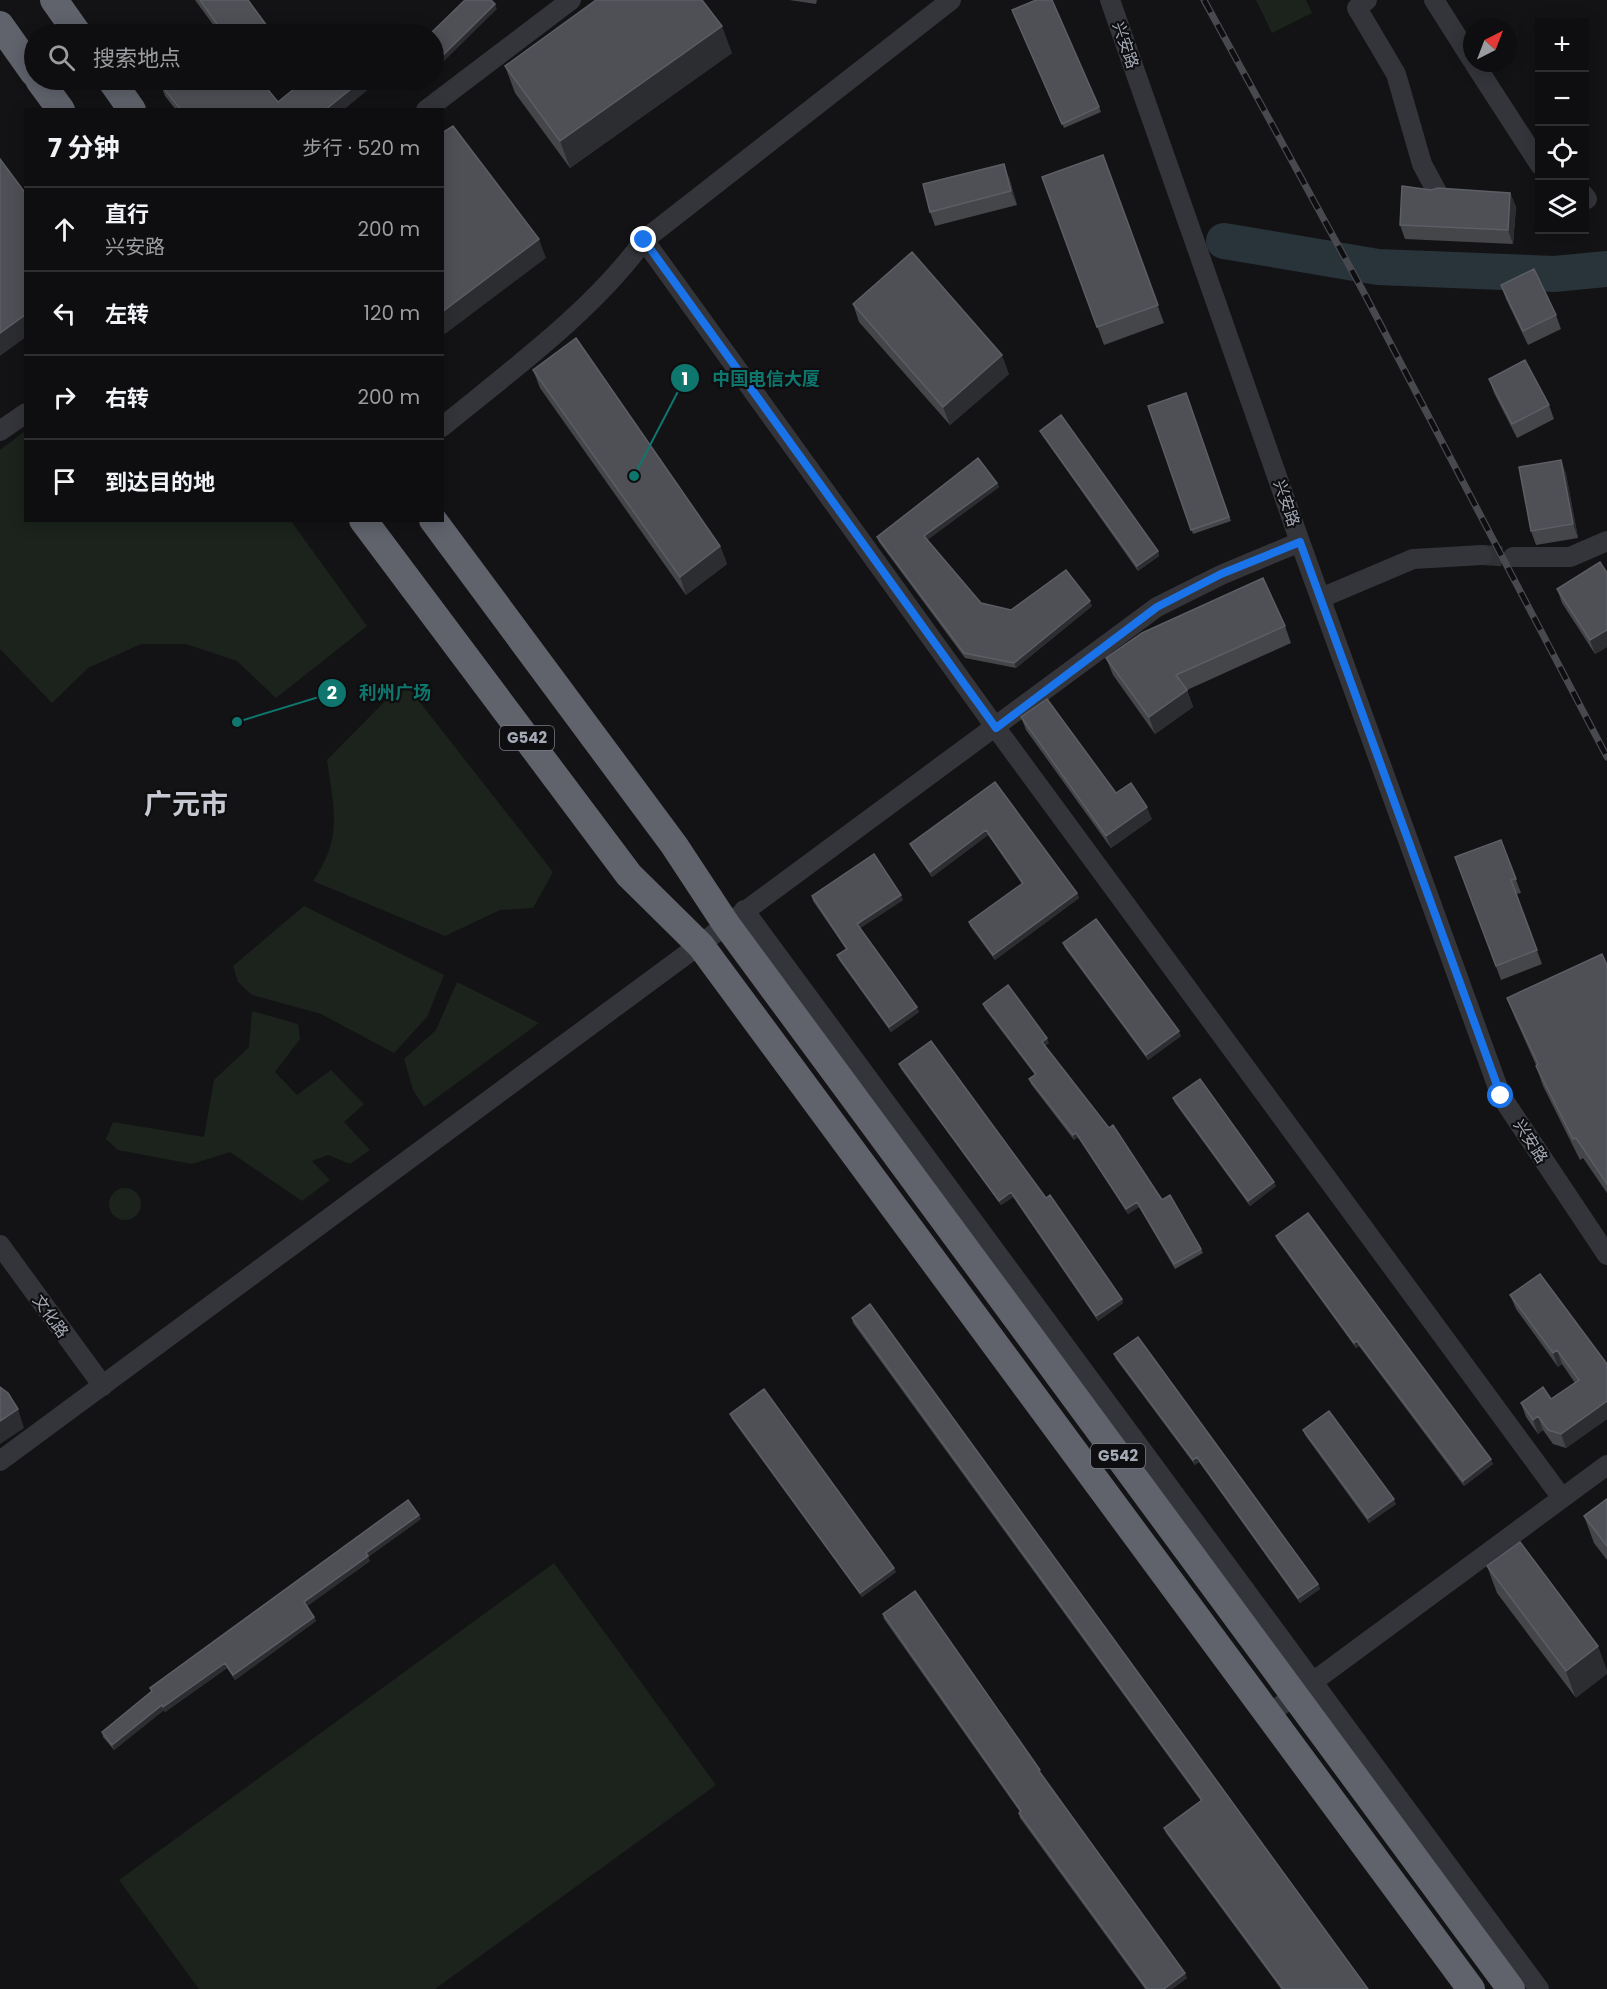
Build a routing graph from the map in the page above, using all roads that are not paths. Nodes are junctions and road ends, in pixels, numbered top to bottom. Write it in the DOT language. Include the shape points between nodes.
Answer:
graph roads {
  1 [pos="54,0"];
  2 [pos="571,0"];
  3 [pos="951,0"];
  4 [pos="1110,0"];
  5 [pos="1366,0"];
  6 [pos="1434,0"];
  7 [pos="71,24"];
  8 [pos="0,25"];
  9 [pos="1463,46"];
  10 [pos="24,59"];
  11 [pos="1479,72"];
  12 [pos="46,90"];
  13 [pos="118,90"];
  14 [pos="60,108"];
  15 [pos="131,108"];
  16 [pos="429,108"];
  17 [pos="1535,159"];
  18 [pos="1437,192"];
  19 [pos="644,240"];
  20 [pos="24,414"];
  21 [pos="444,425"];
  22 [pos="0,431"];
  23 [pos="364,522"];
  24 [pos="434,522"];
  25 [pos="1607,541"];
  26 [pos="1300,542"];
  27 [pos="1482,555"];
  28 [pos="1514,557"];
  29 [pos="1321,598"];
  30 [pos="996,728"];
  31 [pos="735,917"];
  32 [pos="701,946"];
  33 [pos="0,1245"];
  34 [pos="1607,1256"];
  35 [pos="103,1386"];
  36 [pos="0,1461"];
  37 [pos="1607,1465"];
  38 [pos="1562,1498"];
  39 [pos="1304,1689"];
  40 [pos="1268,1715"];
  41 [pos="1471,1989"];
  42 [pos="1510,1989"];
  43 [pos="1539,1989"];
  1 -- 7 [label="highway"];
  2 -- 16 [label="street"];
  3 -- 19 [label="street"];
  4 -- 26 [label="street, 兴安路"];
  5 -- 18 [label="street" via="1357,8 1396,74 1422,164"];
  6 -- 9 [label="street"];
  8 -- 10 [label="highway"];
  11 -- 17 [label="street"];
  12 -- 14 [label="highway"];
  13 -- 15 [label="highway"];
  19 -- 21 [label="street" via="622,271 524,360"];
  19 -- 30 [label="street"];
  20 -- 22 [label="street"];
  23 -- 32 [label="highway, G542" via="629,875"];
  24 -- 31 [label="highway, G542" via="674,845"];
  25 -- 28 [label="street" via="1570,557"];
  26 -- 29 [label="street, 兴安路"];
  26 -- 30 [label="street" via="1221,574 1157,607"];
  27 -- 29 [label="street" via="1413,559"];
  29 -- 34 [label="street, 兴安路" via="1501,1096"];
  30 -- 31 [label="street"];
  30 -- 38 [label="street"];
  31 -- 32 [label="street"];
  31 -- 39 [label="highway, G542"];
  32 -- 35 [label="street" via="506,1085"];
  32 -- 40 [label="highway, G542"];
  33 -- 35 [label="street, 文化路"];
  35 -- 36 [label="street"];
  37 -- 38 [label="street"];
  38 -- 39 [label="street"];
  39 -- 40 [label="street"];
  39 -- 42 [label="highway, G542"];
  39 -- 43 [label="street"];
  40 -- 41 [label="highway, G542"];
}
